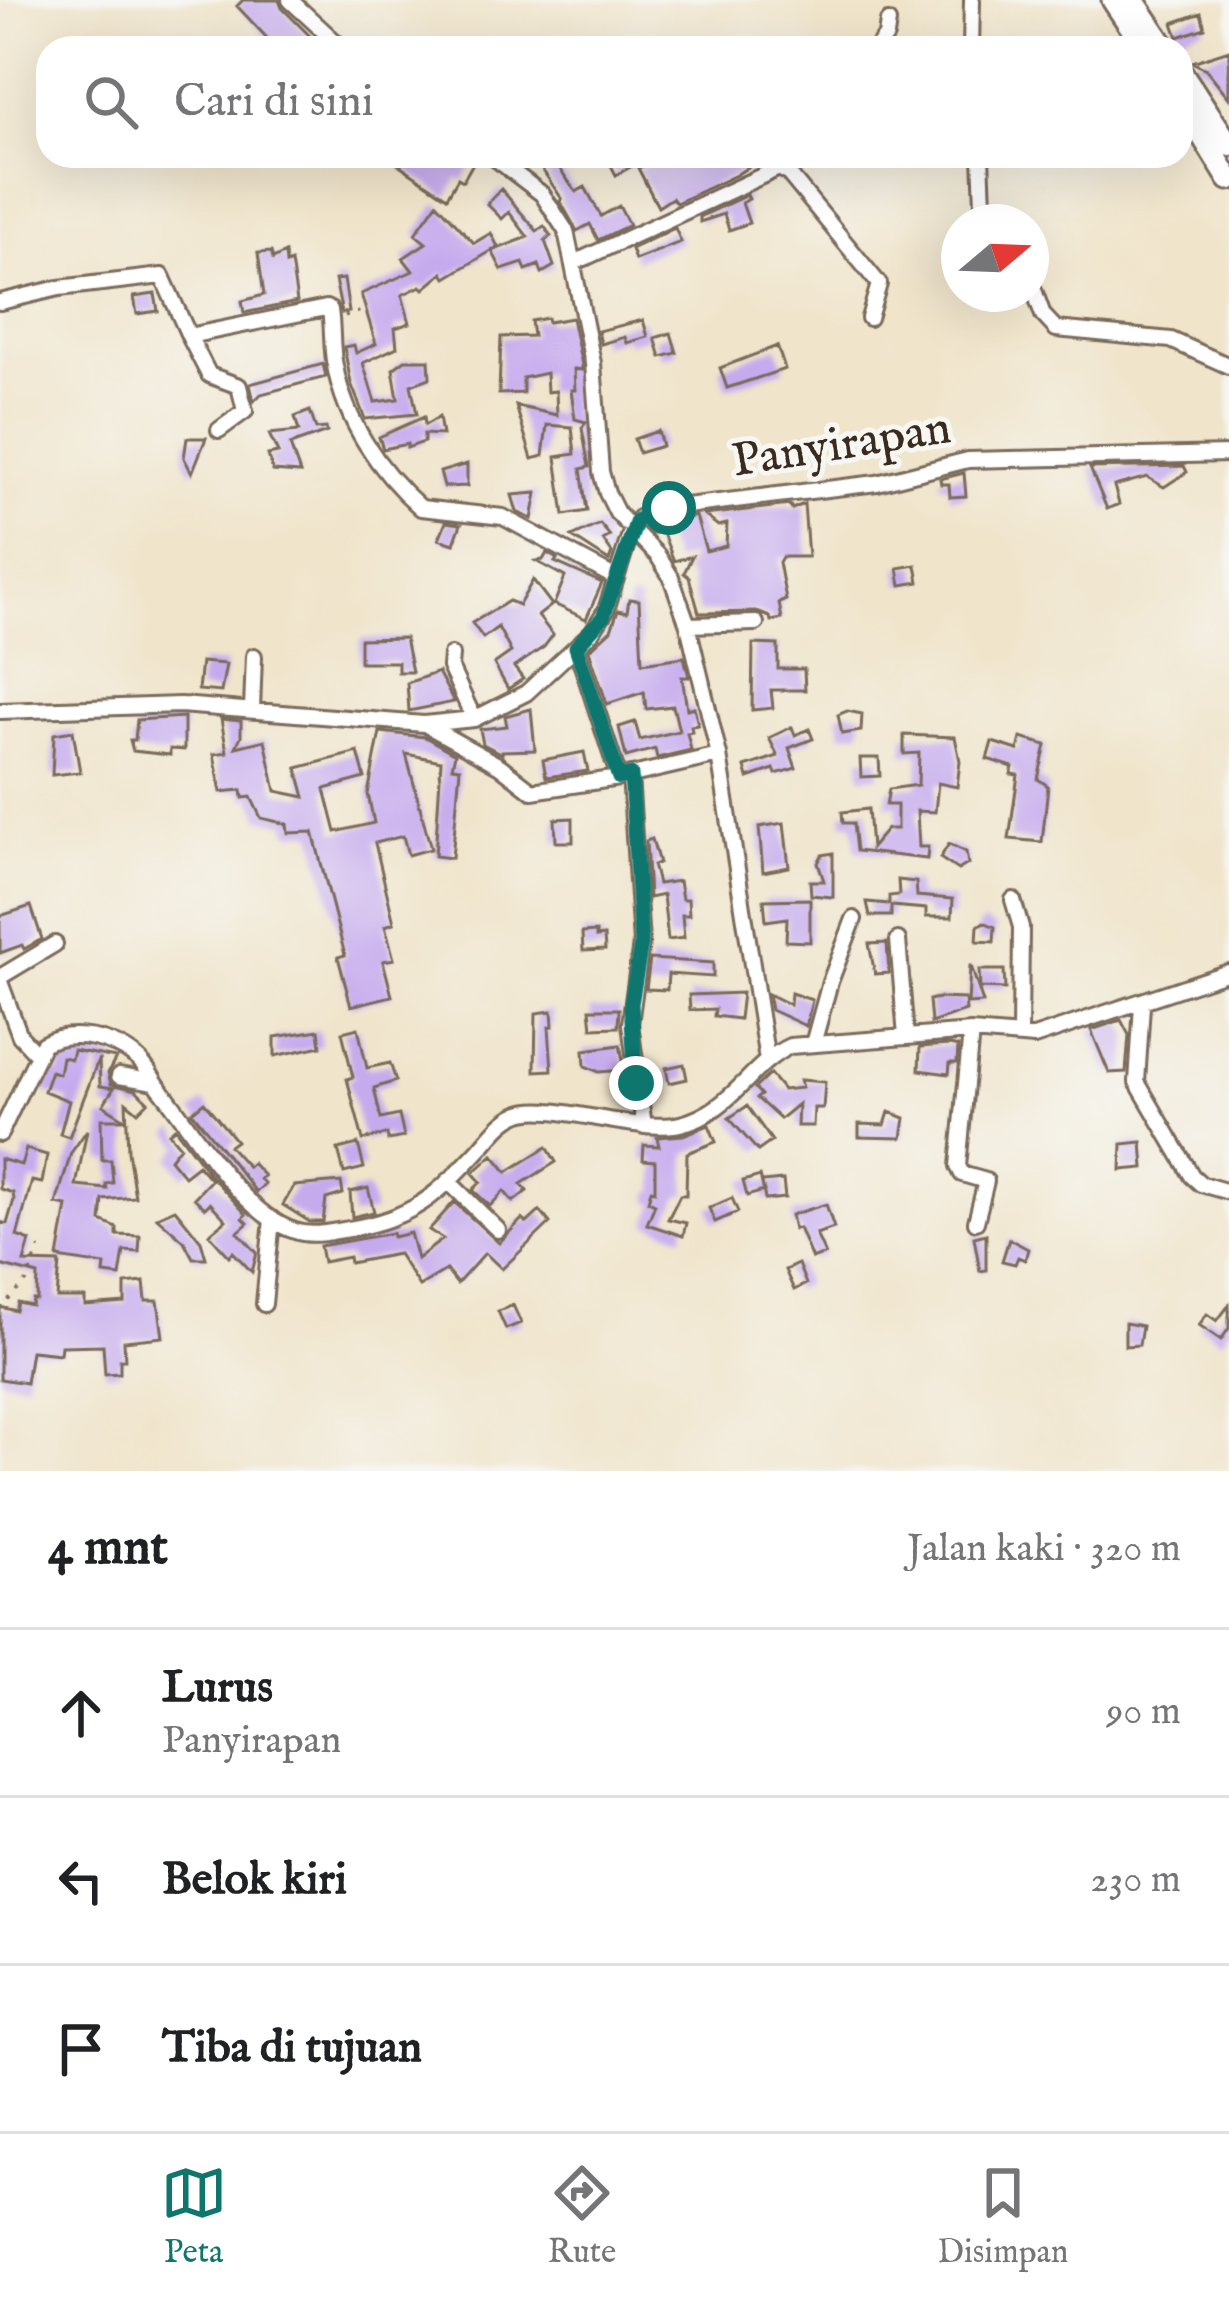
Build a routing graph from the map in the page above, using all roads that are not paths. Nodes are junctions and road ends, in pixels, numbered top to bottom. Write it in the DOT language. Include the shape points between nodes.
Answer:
graph roads {
  1 [pos="290,0"];
  2 [pos="972,0"];
  3 [pos="1113,0"];
  4 [pos="1133,0"];
  5 [pos="888,22"];
  6 [pos="329,36"];
  7 [pos="886,36"];
  8 [pos="971,36"];
  9 [pos="1137,36"];
  10 [pos="1157,36"];
  11 [pos="1193,90"];
  12 [pos="1193,120"];
  13 [pos="1229,146"];
  14 [pos="508,168"];
  15 [pos="773,168"];
  16 [pos="787,168"];
  17 [pos="981,168"];
  18 [pos="1229,179"];
  19 [pos="983,204"];
  20 [pos="576,262"];
  21 [pos="0,302"];
  22 [pos="1042,312"];
  23 [pos="869,318"];
  24 [pos="189,336"];
  25 [pos="1229,366"];
  26 [pos="219,430"];
  27 [pos="1229,454"];
  28 [pos="631,530"];
  29 [pos="616,578"];
  30 [pos="756,623"];
  31 [pos="688,625"];
  32 [pos="576,647"];
  33 [pos="451,655"];
  34 [pos="254,656"];
  35 [pos="252,709"];
  36 [pos="0,711"];
  37 [pos="474,718"];
  38 [pos="424,724"];
  39 [pos="719,755"];
  40 [pos="625,777"];
  41 [pos="1013,900"];
  42 [pos="854,919"];
  43 [pos="898,940"];
  44 [pos="55,944"];
  45 [pos="1229,972"];
  46 [pos="0,979"];
  47 [pos="1142,1005"];
  48 [pos="971,1032"];
  49 [pos="1020,1036"];
  50 [pos="906,1037"];
  51 [pos="813,1044"];
  52 [pos="36,1053"];
  53 [pos="767,1060"];
  54 [pos="119,1076"];
  55 [pos="155,1082"];
  56 [pos="644,1126"];
  57 [pos="0,1134"];
  58 [pos="448,1181"];
  59 [pos="1229,1192"];
  60 [pos="272,1219"];
  61 [pos="976,1222"];
  62 [pos="498,1230"];
  63 [pos="264,1304"];
  1 -- 6 [label="street"];
  2 -- 8 [label="street"];
  3 -- 9 [label="highway"];
  4 -- 10 [label="highway"];
  5 -- 7 [label="street"];
  11 -- 13 [label="highway"];
  12 -- 18 [label="highway"];
  14 -- 20 [label="street" via="556,210"];
  15 -- 20 [label="street"];
  16 -- 23 [label="street" via="879,284"];
  17 -- 19 [label="street"];
  20 -- 28 [label="street" via="601,472"];
  21 -- 24 [label="street" via="162,276"];
  22 -- 25 [label="street" via="1056,329 1171,340"];
  24 -- 26 [label="street" via="209,375 238,386 246,406"];
  24 -- 29 [label="street" via="330,310 346,412 412,500 520,524"];
  27 -- 28 [label="street, Panyirapan" via="968,460 866,485 669,508 639,518"];
  28 -- 29 [label="street"];
  28 -- 31 [label="street" via="658,556"];
  29 -- 32 [label="street" via="603,617"];
  30 -- 31 [label="street"];
  31 -- 39 [label="street"];
  32 -- 37 [label="street" via="526,693"];
  32 -- 40 [label="street"];
  33 -- 37 [label="street"];
  34 -- 35 [label="street"];
  35 -- 36 [label="street"];
  35 -- 38 [label="street"];
  37 -- 38 [label="street"];
  38 -- 40 [label="street" via="532,791"];
  39 -- 40 [label="street"];
  39 -- 53 [label="street"];
  40 -- 56 [label="street" via="641,944 630,1024"];
  41 -- 49 [label="street" via="1021,927"];
  42 -- 51 [label="street"];
  43 -- 50 [label="street"];
  44 -- 46 [label="street"];
  45 -- 47 [label="street"];
  46 -- 52 [label="street" via="20,1036"];
  47 -- 49 [label="street"];
  47 -- 59 [label="street" via="1136,1075 1143,1094 1192,1176"];
  48 -- 49 [label="street"];
  48 -- 50 [label="street"];
  48 -- 61 [label="street" via="958,1166 986,1180"];
  50 -- 51 [label="street"];
  51 -- 53 [label="street" via="785,1047"];
  52 -- 55 [label="street" via="53,1039 92,1038 138,1058"];
  52 -- 57 [label="street"];
  53 -- 56 [label="street" via="703,1115"];
  54 -- 55 [label="street"];
  55 -- 60 [label="street"];
  56 -- 58 [label="street" via="525,1112"];
  58 -- 60 [label="street" via="411,1213 373,1225 308,1234"];
  58 -- 62 [label="street"];
  60 -- 63 [label="street"];
}
